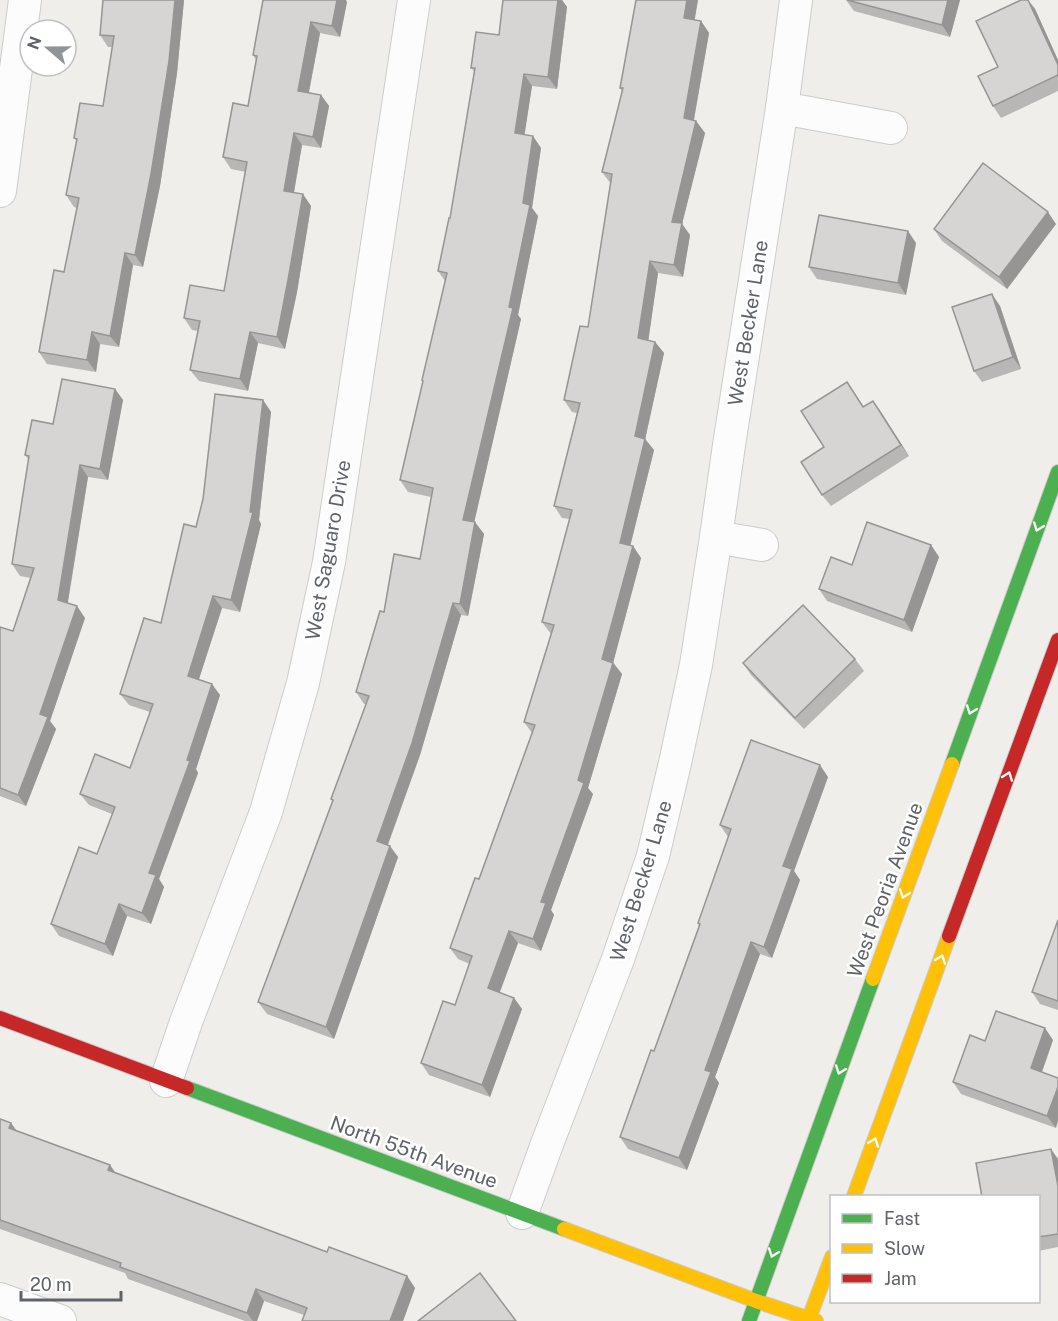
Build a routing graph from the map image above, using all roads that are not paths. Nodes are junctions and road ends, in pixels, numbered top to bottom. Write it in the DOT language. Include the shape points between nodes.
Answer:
graph roads {
  1 [pos="25,0"];
  2 [pos="414,0"];
  3 [pos="796,0"];
  4 [pos="782,108"];
  5 [pos="891,129"];
  6 [pos="0,191"];
  7 [pos="1058,472"];
  8 [pos="716,537"];
  9 [pos="762,545"];
  10 [pos="1058,640"];
  11 [pos="0,1018"];
  12 [pos="166,1080"];
  13 [pos="855,1195"];
  14 [pos="522,1214"];
  15 [pos="830,1260"];
  16 [pos="0,1299"];
  17 [pos="756,1300"];
  18 [pos="811,1320"];
  19 [pos="60,1321"];
  20 [pos="748,1321"];
  1 -- 6 [label="street"];
  2 -- 12 [label="street, West Saguaro Drive" via="329,562 303,683 267,812"];
  3 -- 4 [label="street, West Becker Lane"];
  4 -- 5 [label="street"];
  4 -- 8 [label="street, West Becker Lane"];
  7 -- 17 [label="main road, West Peoria Avenue, one-way"];
  8 -- 9 [label="street"];
  8 -- 14 [label="street, West Becker Lane" via="696,665 653,856"];
  13 -- 10 [label="main road, one-way"];
  11 -- 12 [label="main road, North 55th Avenue"];
  12 -- 14 [label="main road, North 55th Avenue"];
  14 -- 17 [label="main road, North 55th Avenue"];
  15 -- 18 [label="main road"];
  16 -- 19 [label="street"];
  17 -- 18 [label="main road, North 55th Avenue"];
  17 -- 20 [label="main road, West Peoria Avenue"];
}
